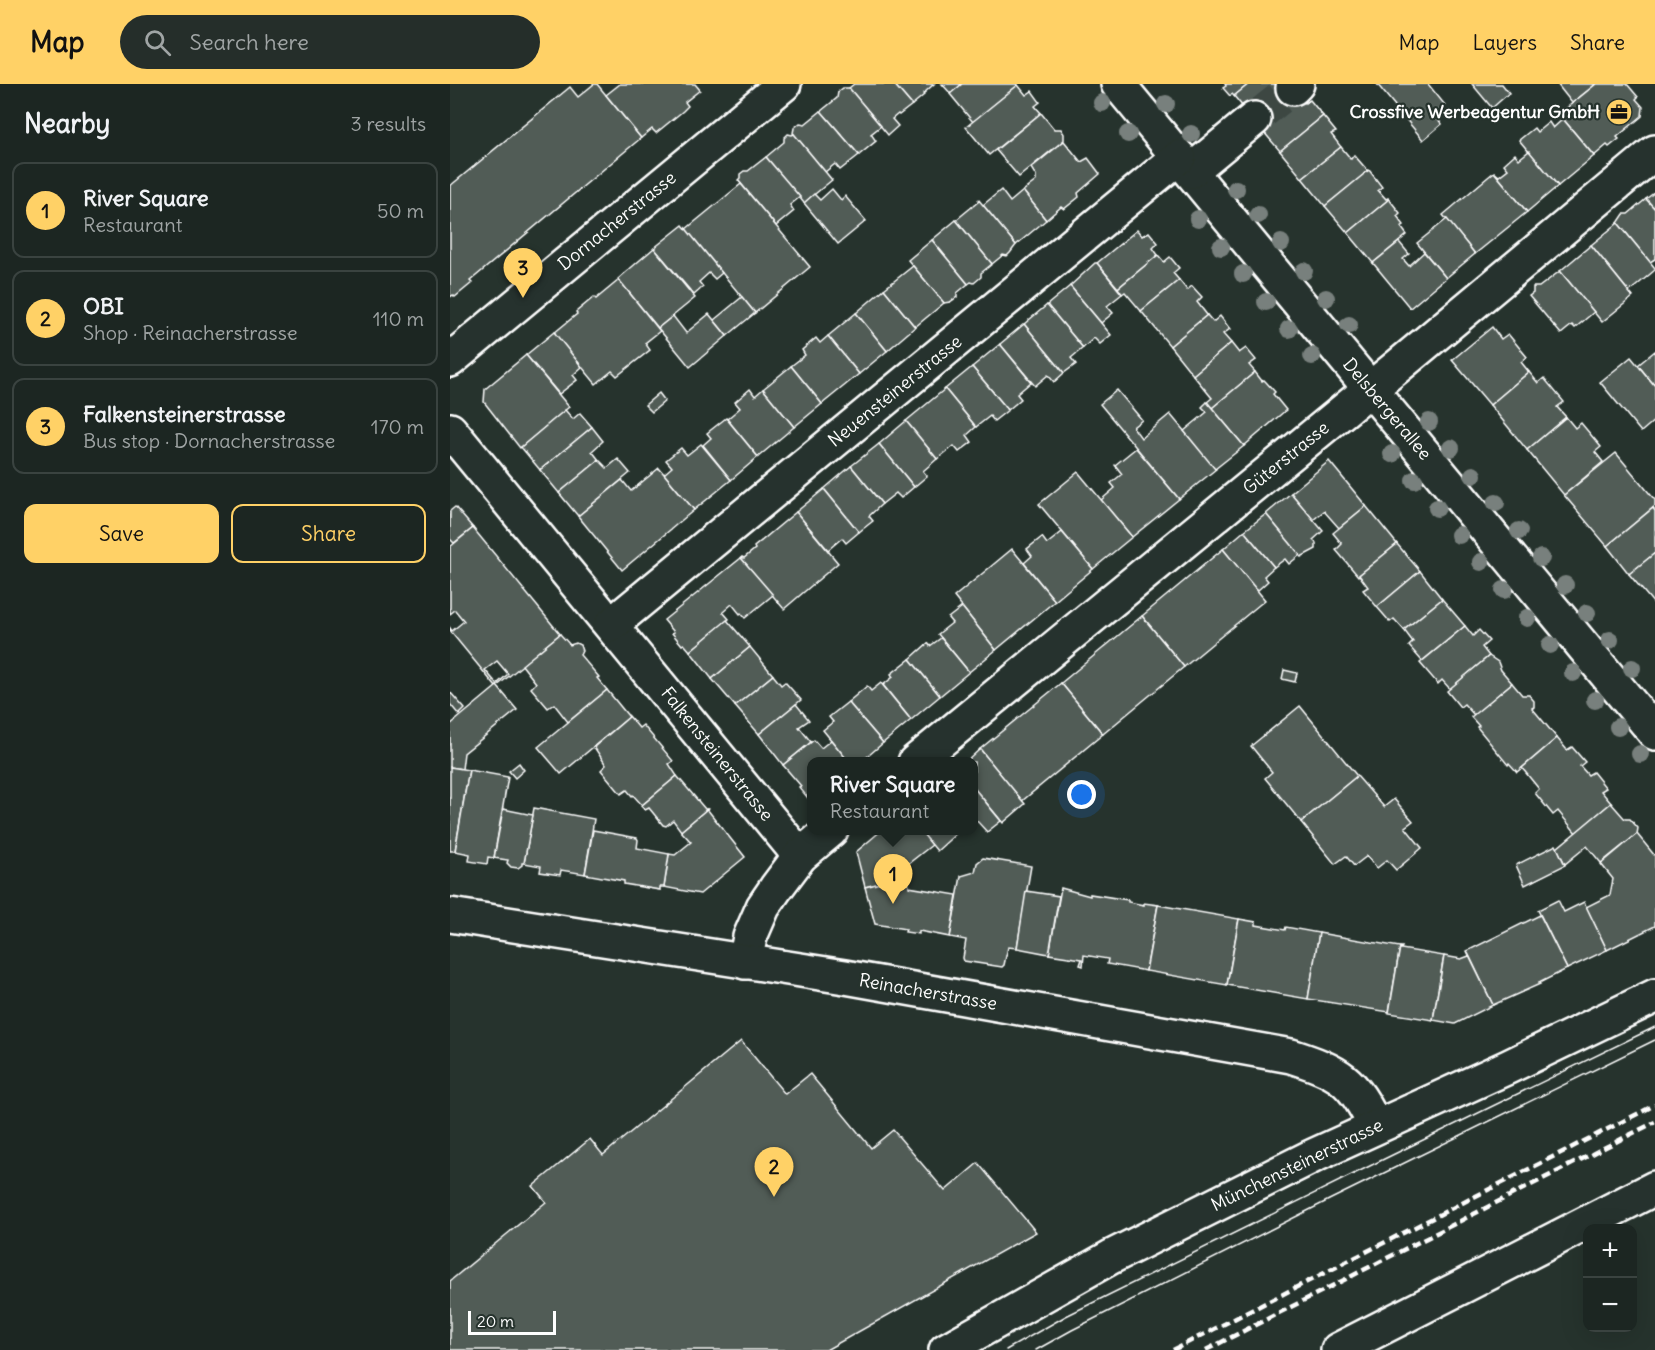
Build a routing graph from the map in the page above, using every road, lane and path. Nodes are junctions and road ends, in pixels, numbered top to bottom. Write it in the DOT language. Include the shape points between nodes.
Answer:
graph roads {
  1 [pos="784,84"];
  2 [pos="1118,84"];
  3 [pos="1254,119"];
  4 [pos="1655,152"];
  5 [pos="1185,164"];
  6 [pos="450,360"];
  7 [pos="1370,389"];
  8 [pos="450,430"];
  9 [pos="611,625"];
  10 [pos="1655,733"];
  11 [pos="921,757"];
  12 [pos="826,835"];
  13 [pos="800,856"];
  14 [pos="450,915"];
  15 [pos="745,962"];
  16 [pos="1655,996"];
  17 [pos="1376,1126"];
  18 [pos="1655,1188"];
  19 [pos="946,1350"];
  20 [pos="1338,1350"];
  1 -- 6 [label="street, Dornacherstrasse"];
  2 -- 5 [label="street, Delsbergerallee"];
  3 -- 5 [label="street, Neuensteinerstrasse"];
  4 -- 7 [label="street, Güterstrasse"];
  5 -- 7 [label="street, Delsbergerallee"];
  5 -- 9 [label="street, Neuensteinerstrasse"];
  7 -- 10 [label="street, Delsbergerallee"];
  7 -- 11 [label="street, Güterstrasse"];
  8 -- 9 [label="street, Falkensteinerstrasse"];
  9 -- 13 [label="street, Falkensteinerstrasse"];
  12 -- 13 [label="street"];
  13 -- 15 [label="street" via="764,907 750,937"];
  14 -- 15 [label="street, Reinacherstrasse"];
  15 -- 17 [label="street, Reinacherstrasse" via="1291,1056 1335,1073 1348,1083 1365,1103"];
  16 -- 17 [label="street, Münchensteinerstrasse"];
  17 -- 19 [label="street, Münchensteinerstrasse" via="1112,1257"];
  18 -- 20 [label="street"];
}
